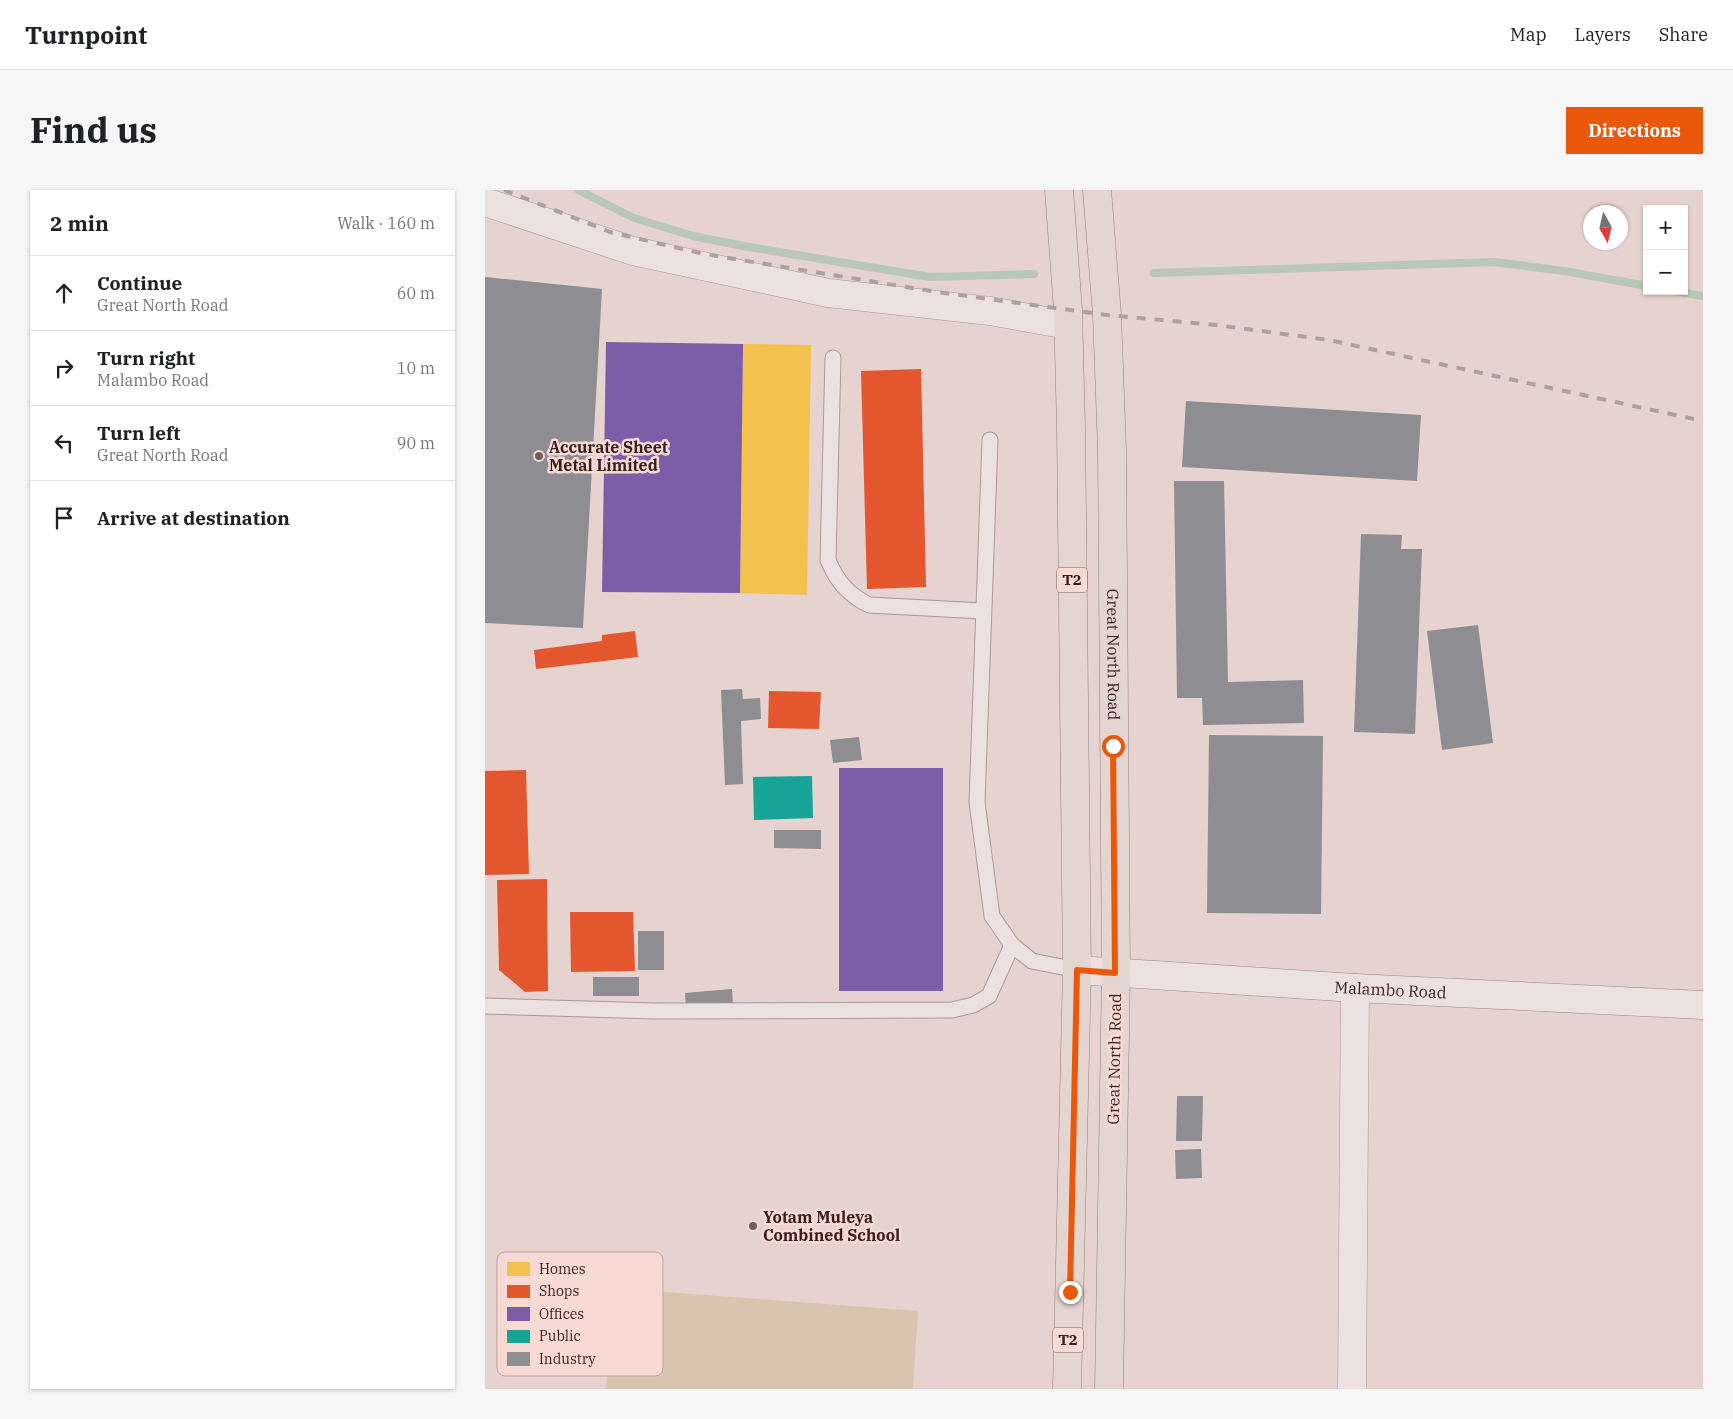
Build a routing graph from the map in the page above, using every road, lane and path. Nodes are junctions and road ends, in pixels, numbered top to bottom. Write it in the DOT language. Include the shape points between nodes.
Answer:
graph roads {
  1 [pos="1059,190"];
  2 [pos="1097,190"];
  3 [pos="485,202"];
  4 [pos="1068,325"];
  5 [pos="833,358"];
  6 [pos="989,440"];
  7 [pos="983,611"];
  8 [pos="1012,945"];
  9 [pos="1077,970"];
  10 [pos="1115,973"];
  11 [pos="1355,988"];
  12 [pos="1703,1005"];
  13 [pos="485,1006"];
  14 [pos="1067,1389"];
  15 [pos="1109,1389"];
  16 [pos="1352,1389"];
  1 -- 4 [label="main road, T2"];
  2 -- 10 [label="main road, Great North Road" via="1107,315 1112,450"];
  3 -- 4 [label="street" via="633,251 819,291 990,311"];
  4 -- 9 [label="main road, T2"];
  5 -- 7 [label="lane" via="828,560 834,576 856,598 869,605"];
  6 -- 7 [label="lane"];
  7 -- 8 [label="lane" via="977,802 992,916"];
  8 -- 9 [label="lane" via="1032,961"];
  8 -- 13 [label="lane" via="989,996 973,1005 952,1010 653,1011"];
  9 -- 10 [label="street, Malambo Road"];
  9 -- 14 [label="main road, T2"];
  10 -- 11 [label="street, Malambo Road"];
  10 -- 15 [label="main road, Great North Road"];
  11 -- 12 [label="street, Malambo Road"];
  11 -- 16 [label="street"];
}
